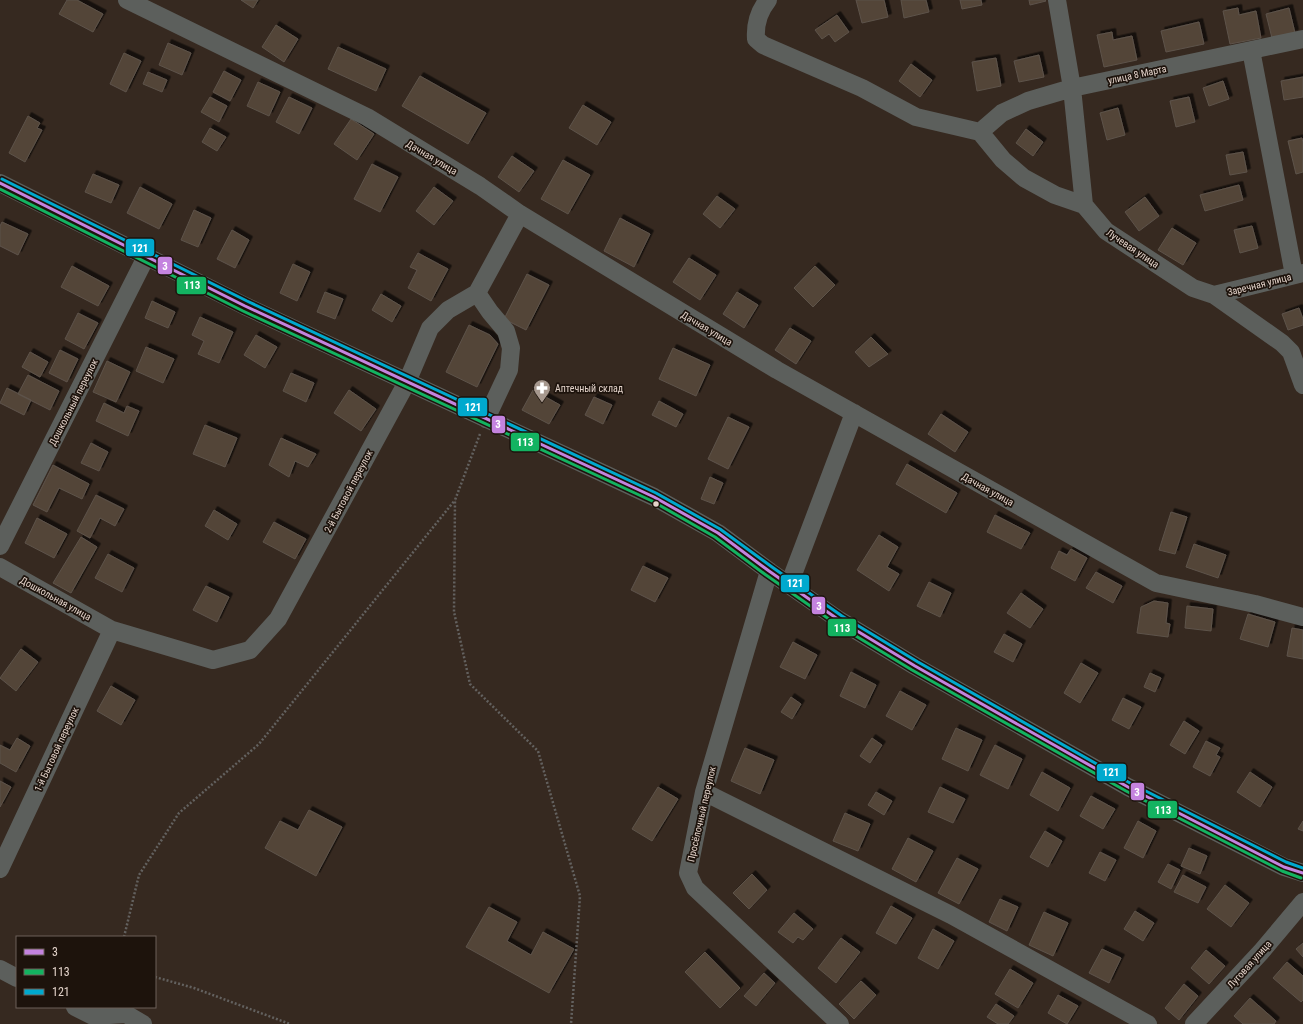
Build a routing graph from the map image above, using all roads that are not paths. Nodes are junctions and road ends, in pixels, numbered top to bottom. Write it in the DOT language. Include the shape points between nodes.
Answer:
graph roads {
  1 [pos="127,0"];
  2 [pos="768,0"];
  3 [pos="1057,0"];
  4 [pos="1303,39"];
  5 [pos="1251,50"];
  6 [pos="1072,88"];
  7 [pos="980,132"];
  8 [pos="0,183"];
  9 [pos="1084,205"];
  10 [pos="520,214"];
  11 [pos="146,257"];
  12 [pos="1298,274"];
  13 [pos="477,293"];
  14 [pos="1214,295"];
  15 [pos="407,382"];
  16 [pos="1303,385"];
  17 [pos="854,413"];
  18 [pos="486,419"];
  19 [pos="0,546"];
  20 [pos="0,567"];
  21 [pos="769,571"];
  22 [pos="789,585"];
  23 [pos="1303,617"];
  24 [pos="112,630"];
  25 [pos="704,792"];
  26 [pos="0,869"];
  27 [pos="1303,873"];
  28 [pos="1303,902"];
  29 [pos="0,969"];
  30 [pos="16,977"];
  31 [pos="76,1008"];
  32 [pos="91,1020"];
  33 [pos="143,1024"];
  34 [pos="840,1024"];
  35 [pos="1148,1024"];
  36 [pos="1194,1024"];
  1 -- 10 [label="street, Дачная улица" via="367,117 480,186"];
  2 -- 7 [label="street" via="762,7 755,30 756,39 763,45 862,88 916,117"];
  3 -- 6 [label="street"];
  4 -- 5 [label="street, улица 8 Марта"];
  5 -- 6 [label="street, улица 8 Марта"];
  5 -- 12 [label="street"];
  6 -- 7 [label="street, улица 8 Марта" via="1002,113"];
  6 -- 9 [label="street"];
  7 -- 9 [label="street" via="1003,160 1024,178 1055,195"];
  8 -- 11 [label="street"];
  9 -- 14 [label="street, Лучевая улица" via="1106,231 1193,288"];
  10 -- 13 [label="street"];
  10 -- 17 [label="street, Дачная улица" via="777,370"];
  11 -- 15 [label="street"];
  11 -- 19 [label="street, Дошкольный переулок"];
  12 -- 14 [label="street, Заречная улица"];
  13 -- 15 [label="street, 2-й Бытовой переулок" via="448,310 430,328"];
  13 -- 18 [label="street" via="506,331 511,348 509,370"];
  14 -- 16 [label="street, Лучевая улица" via="1291,352"];
  15 -- 18 [label="street"];
  15 -- 24 [label="street, 2-й Бытовой переулок" via="278,619 250,650 213,660"];
  17 -- 22 [label="street"];
  17 -- 23 [label="street, Дачная улица" via="1156,583"];
  18 -- 21 [label="street" via="654,497 718,533"];
  20 -- 24 [label="street, Дошкольная улица"];
  21 -- 22 [label="street"];
  21 -- 25 [label="street, Просёлочный переулок"];
  22 -- 27 [label="street" via="839,620 915,666 1128,787 1284,867"];
  24 -- 26 [label="street, 1-й Бытовой переулок"];
  25 -- 34 [label="street, Просёлочный переулок" via="688,873 694,888"];
  25 -- 35 [label="street" via="951,915"];
  28 -- 36 [label="street, Луговая улица"];
  29 -- 30 [label="street"];
  31 -- 32 [label="street"];
  32 -- 33 [label="street" via="126,1014"];
}
